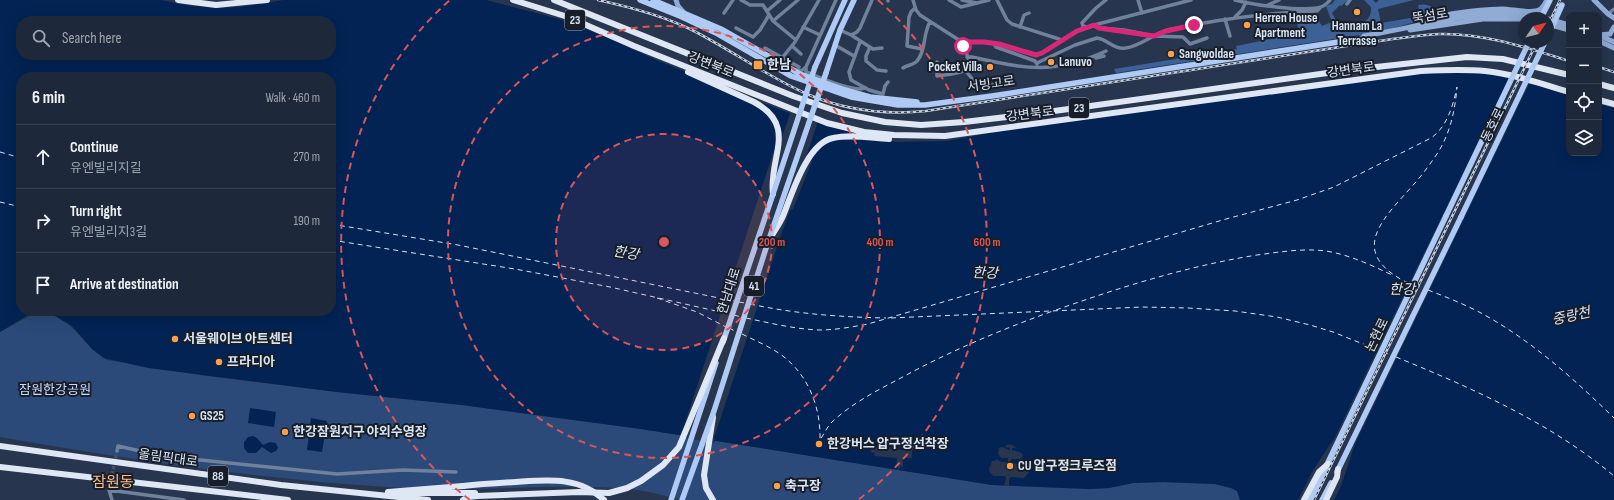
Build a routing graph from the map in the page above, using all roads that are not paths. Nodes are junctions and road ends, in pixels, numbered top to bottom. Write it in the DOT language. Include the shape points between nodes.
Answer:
graph roads {
  1 [pos="178,0"];
  2 [pos="186,0"];
  3 [pos="266,0"];
  4 [pos="513,0"];
  5 [pos="554,0"];
  6 [pos="640,0"];
  7 [pos="653,0"];
  8 [pos="676,0"];
  9 [pos="733,0"];
  10 [pos="741,0"];
  11 [pos="780,0"];
  12 [pos="798,0"];
  13 [pos="819,0"];
  14 [pos="836,0"];
  15 [pos="845,0"];
  16 [pos="854,0"];
  17 [pos="872,0"];
  18 [pos="913,0"];
  19 [pos="949,0"];
  20 [pos="962,0"];
  21 [pos="989,0"];
  22 [pos="997,0"];
  23 [pos="1138,0"];
  24 [pos="1191,0"];
  25 [pos="1236,0"];
  26 [pos="1279,0"];
  27 [pos="1330,0"];
  28 [pos="1548,0"];
  29 [pos="1565,0"];
  30 [pos="1594,0"];
  31 [pos="1103,1"];
  32 [pos="1246,2"];
  33 [pos="194,3"];
  34 [pos="977,3"];
  35 [pos="1268,5"];
  36 [pos="915,8"];
  37 [pos="1320,8"];
  38 [pos="1614,9"];
  39 [pos="767,11"];
  40 [pos="1544,12"];
  41 [pos="724,13"];
  42 [pos="1029,13"];
  43 [pos="1142,13"];
  44 [pos="687,14"];
  45 [pos="1518,14"];
  46 [pos="1608,14"];
  47 [pos="769,15"];
  48 [pos="1234,18"];
  49 [pos="1614,18"];
  50 [pos="1226,19"];
  51 [pos="1518,19"];
  52 [pos="1554,20"];
  53 [pos="773,21"];
  54 [pos="930,22"];
  55 [pos="1554,23"];
  56 [pos="1566,23"];
  57 [pos="1094,25"];
  58 [pos="1413,26"];
  59 [pos="1554,26"];
  60 [pos="803,27"];
  61 [pos="1020,27"];
  62 [pos="1087,27"];
  63 [pos="1614,27"];
  64 [pos="736,28"];
  65 [pos="1566,29"];
  66 [pos="840,30"];
  67 [pos="820,35"];
  68 [pos="851,35"];
  69 [pos="1602,35"];
  70 [pos="1154,36"];
  71 [pos="1230,36"];
  72 [pos="1602,36"];
  73 [pos="1364,37"];
  74 [pos="1206,38"];
  75 [pos="796,40"];
  76 [pos="1062,40"];
  77 [pos="860,42"];
  78 [pos="962,42"];
  79 [pos="1602,42"];
  80 [pos="1614,42"];
  81 [pos="994,44"];
  82 [pos="835,45"];
  83 [pos="634,46"];
  84 [pos="792,46"];
  85 [pos="870,47"];
  86 [pos="765,48"];
  87 [pos="882,48"];
  88 [pos="1526,48"];
  89 [pos="1542,48"];
  90 [pos="1614,48"];
  91 [pos="922,49"];
  92 [pos="801,54"];
  93 [pos="1105,54"];
  94 [pos="854,56"];
  95 [pos="967,57"];
  96 [pos="782,58"];
  97 [pos="773,60"];
  98 [pos="937,62"];
  99 [pos="1037,63"];
  100 [pos="799,67"];
  101 [pos="806,68"];
  102 [pos="903,68"];
  103 [pos="1038,68"];
  104 [pos="965,70"];
  105 [pos="886,71"];
  106 [pos="1566,74"];
  107 [pos="888,82"];
  108 [pos="1004,84"];
  109 [pos="1602,85"];
  110 [pos="866,88"];
  111 [pos="1614,88"];
  112 [pos="1566,91"];
  113 [pos="1602,101"];
  114 [pos="1614,104"];
  115 [pos="945,136"];
  116 [pos="773,194"];
  117 [pos="1446,216"];
  118 [pos="1461,217"];
  119 [pos="768,242"];
  120 [pos="724,338"];
  121 [pos="714,411"];
  122 [pos="0,446"];
  123 [pos="117,451"];
  124 [pos="1328,464"];
  125 [pos="0,467"];
  126 [pos="1338,469"];
  127 [pos="456,472"];
  128 [pos="110,485"];
  129 [pos="109,490"];
  130 [pos="394,492"];
  131 [pos="368,493"];
  132 [pos="564,493"];
  133 [pos="112,500"];
  134 [pos="184,500"];
  135 [pos="288,500"];
  136 [pos="428,500"];
  137 [pos="463,500"];
  138 [pos="604,500"];
  139 [pos="671,500"];
  140 [pos="682,500"];
  141 [pos="714,500"];
  142 [pos="1304,500"];
  143 [pos="1310,500"];
  144 [pos="1322,500"];
  145 [pos="1326,500"];
  1 -- 33 [label="highway"];
  2 -- 33 [label="highway"];
  3 -- 33 [label="highway" via="216,5"];
  4 -- 83 [label="highway, 강변북로 / 23" via="568,17"];
  5 -- 106 [label="highway, 강변북로 / 23, bridge" via="793,96 842,113 885,122 921,125 1048,112 1349,70 1467,57 1503,59"];
  6 -- 73 [label="main road, 서빙고로" via="718,34 791,76 851,97 898,105 925,105 992,96"];
  7 -- 44 [label="main road, 서빙고로"];
  8 -- 44 [label="main road" via="678,6"];
  9 -- 41 [label="street"];
  10 -- 39 [label="street" via="750,5 763,5"];
  11 -- 39 [label="street"];
  12 -- 53 [label="street"];
  13 -- 60 [label="street"];
  14 -- 67 [label="street"];
  15 -- 116 [label="main road, 한남대로 / 41, bridge" via="815,67"];
  16 -- 66 [label="main road, 한남대로 / 41"];
  17 -- 68 [label="street" via="860,28"];
  18 -- 36 [label="street"];
  19 -- 34 [label="street" via="960,7"];
  20 -- 34 [label="street"];
  21 -- 34 [label="street"];
  22 -- 61 [label="street" via="1007,20"];
  23 -- 43 [label="street"];
  24 -- 43 [label="street"];
  25 -- 32 [label="street"];
  26 -- 35 [label="street"];
  27 -- 37 [label="street"];
  28 -- 40 [label="main road"];
  28 -- 58 [label="main road" via="1540,10 1476,11 1439,17"];
  29 -- 55 [label="main road, bridge"];
  30 -- 46 [label="main road"];
  31 -- 62 [label="street" via="1082,23"];
  32 -- 35 [label="street"];
  32 -- 48 [label="street"];
  35 -- 37 [label="street"];
  36 -- 54 [label="street"];
  36 -- 91 [label="street" via="910,12 907,46"];
  37 -- 48 [label="street" via="1317,11"];
  38 -- 46 [label="street"];
  39 -- 47 [label="street"];
  42 -- 61 [label="street" via="1024,15"];
  43 -- 57 [label="street"];
  44 -- 97 [label="main road, 서빙고로" via="721,29"];
  45 -- 58 [label="main road, 뚝섬로" via="1480,14"];
  46 -- 49 [label="main road"];
  46 -- 63 [label="main road"];
  47 -- 53 [label="street"];
  47 -- 64 [label="street" via="754,37"];
  48 -- 50 [label="street"];
  50 -- 70 [label="street" via="1166,31"];
  50 -- 71 [label="street"];
  51 -- 73 [label="main road, 뚝섬로" via="1476,19"];
  52 -- 56 [label="main road"];
  53 -- 75 [label="street"];
  54 -- 78 [label="street"];
  54 -- 91 [label="street"];
  57 -- 62 [label="street"];
  57 -- 70 [label="street" via="1099,28"];
  58 -- 73 [label="main road, 뚝섬로"];
  59 -- 65 [label="main road"];
  60 -- 67 [label="street"];
  60 -- 75 [label="street"];
  61 -- 76 [label="street"];
  62 -- 76 [label="street"];
  63 -- 69 [label="main road" via="1610,34"];
  66 -- 68 [label="street"];
  66 -- 82 [label="main road, 한남대로 / 41"];
  67 -- 101 [label="street"];
  68 -- 77 [label="street"];
  70 -- 74 [label="street" via="1183,36 1190,44"];
  70 -- 99 [label="street" via="1125,48 1113,46 1097,38"];
  72 -- 80 [label="main road"];
  73 -- 97 [label="main road, 서빙고로" via="943,102 911,102 870,97 800,74"];
  75 -- 84 [label="street"];
  76 -- 81 [label="street" via="1036,55"];
  77 -- 85 [label="street"];
  77 -- 94 [label="street"];
  78 -- 81 [label="street"];
  78 -- 95 [label="street"];
  79 -- 90 [label="main road"];
  81 -- 99 [label="street"];
  82 -- 94 [label="street"];
  82 -- 119 [label="main road, 한남대로 / 41, bridge"];
  83 -- 115 [label="highway, 강변북로 / 23, bridge" via="826,124 886,135"];
  83 -- 116 [label="highway" via="766,110 774,120 778,135 779,147 771,186"];
  84 -- 92 [label="street"];
  84 -- 96 [label="street"];
  85 -- 87 [label="street"];
  85 -- 105 [label="street" via="866,61 877,70"];
  86 -- 96 [label="street"];
  88 -- 117 [label="main road, 동호로, bridge"];
  89 -- 118 [label="main road, 동호로, bridge"];
  91 -- 102 [label="street" via="916,63"];
  93 -- 103 [label="street" via="1058,67"];
  94 -- 110 [label="street" via="849,77"];
  95 -- 103 [label="street"];
  95 -- 104 [label="street" via="969,61"];
  96 -- 100 [label="street"];
  97 -- 101 [label="street" via="798,71"];
  98 -- 104 [label="street" via="937,76"];
  99 -- 103 [label="street"];
  101 -- 110 [label="street" via="806,72 829,80 859,90"];
  104 -- 108 [label="street" via="978,86"];
  107 -- 110 [label="street" via="882,94"];
  109 -- 111 [label="highway"];
  112 -- 115 [label="highway, 강변북로 / 23, bridge" via="1486,71 1421,71"];
  113 -- 114 [label="highway"];
  115 -- 119 [label="highway, bridge" via="895,139 846,136 822,142 813,152 793,190 783,218"];
  116 -- 120 [label="main road, 한남대로 / 41"];
  117 -- 124 [label="main road, 논현로"];
  118 -- 126 [label="main road, 논현로"];
  119 -- 121 [label="main road, 한남대로 / 41, bridge"];
  120 -- 132 [label="highway" via="689,424 675,453 663,465 627,488 609,492"];
  120 -- 139 [label="main road, 한남대로 / 41"];
  121 -- 140 [label="main road, 한남대로 / 41, bridge"];
  121 -- 141 [label="highway, bridge" via="704,475 706,488"];
  122 -- 131 [label="highway, 올림픽대로 / 88" via="281,485"];
  123 -- 127 [label="street" via="118,446 162,456 337,474 403,470"];
  124 -- 142 [label="highway" via="1319,472"];
  124 -- 143 [label="main road, 논현로"];
  125 -- 135 [label="highway, 올림픽대로 / 88"];
  126 -- 144 [label="main road, 논현로"];
  126 -- 145 [label="highway"];
  128 -- 129 [label="street"];
  129 -- 133 [label="street"];
  129 -- 134 [label="street"];
  130 -- 131 [label="highway"];
  130 -- 132 [label="highway"];
  130 -- 138 [label="highway, bridge" via="555,480 586,488"];
  131 -- 136 [label="highway, 올림픽대로 / 88"];
  132 -- 137 [label="highway" via="477,496"];
}
